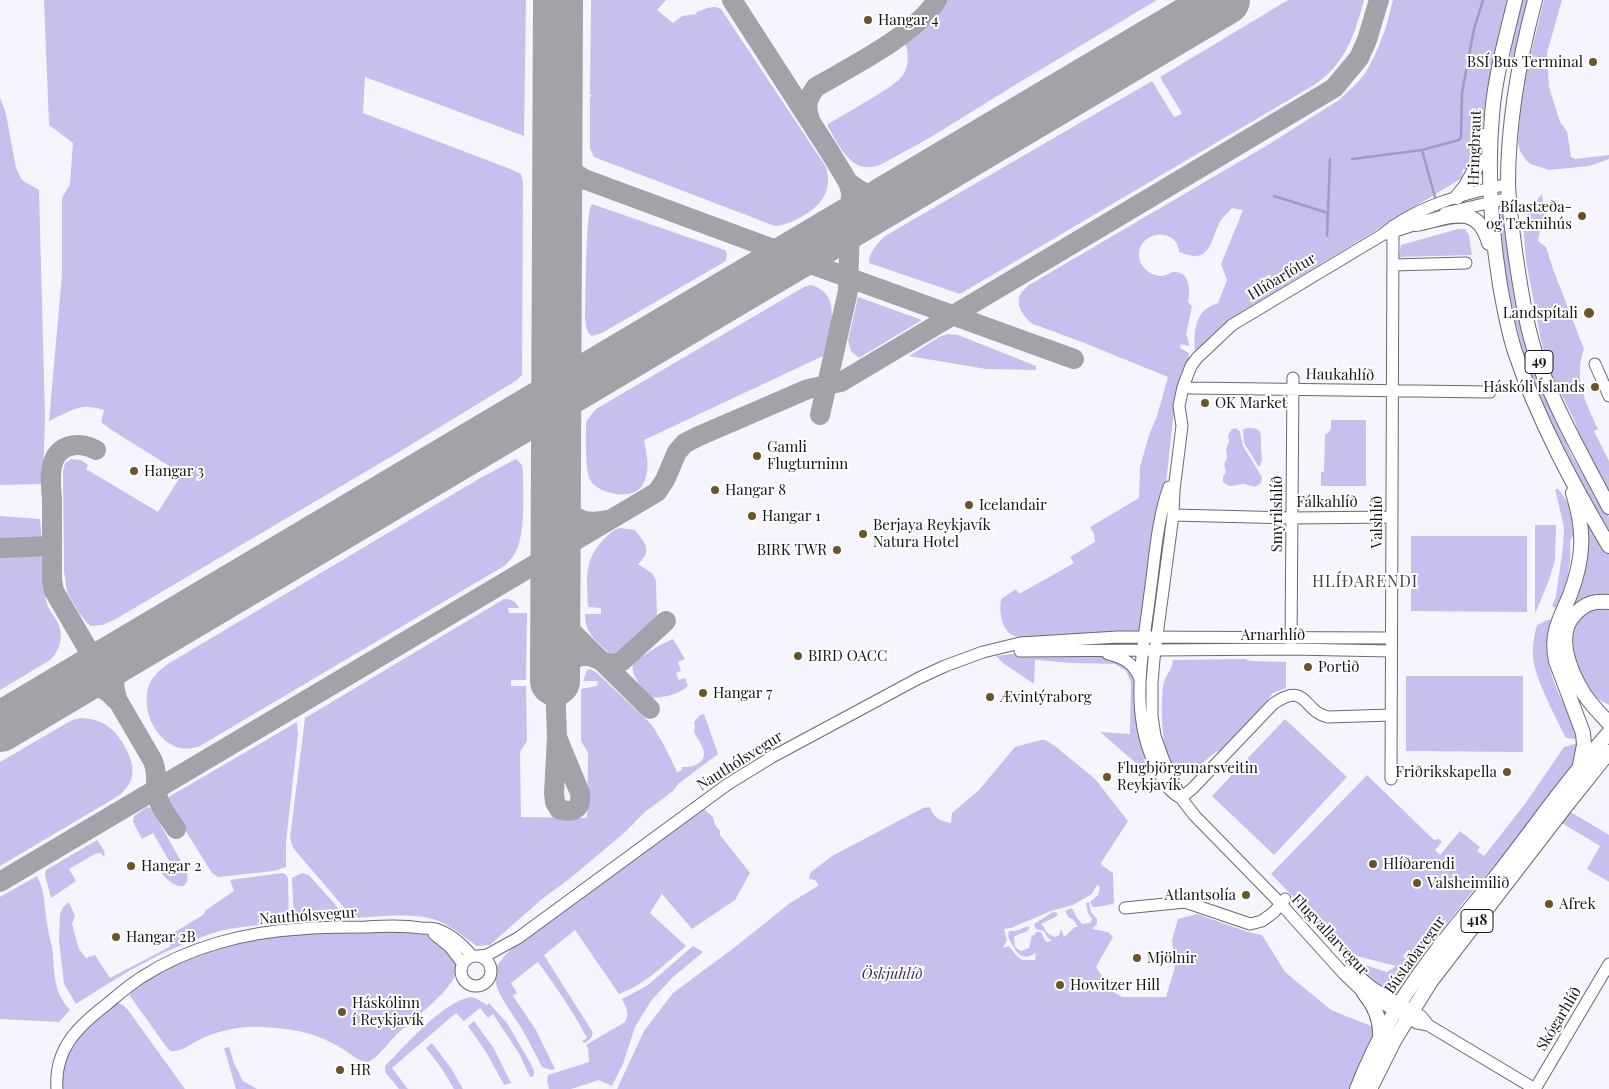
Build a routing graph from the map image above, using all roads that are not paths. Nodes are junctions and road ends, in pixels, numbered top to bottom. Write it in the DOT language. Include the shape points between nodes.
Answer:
graph roads {
  1 [pos="1515,0"];
  2 [pos="1534,0"];
  3 [pos="1492,115"];
  4 [pos="1509,191"];
  5 [pos="1490,195"];
  6 [pos="1457,197"];
  7 [pos="1416,224"];
  8 [pos="1390,231"];
  9 [pos="1466,263"];
  10 [pos="1393,265"];
  11 [pos="1499,279"];
  12 [pos="1203,353"];
  13 [pos="1596,364"];
  14 [pos="1293,384"];
  15 [pos="1190,388"];
  16 [pos="1393,390"];
  17 [pos="1490,392"];
  18 [pos="1609,396"];
  19 [pos="1182,420"];
  20 [pos="1560,457"];
  21 [pos="1590,470"];
  22 [pos="1176,471"];
  23 [pos="1609,500"];
  24 [pos="1609,507"];
  25 [pos="1173,515"];
  26 [pos="1392,517"];
  27 [pos="1291,518"];
  28 [pos="1609,546"];
  29 [pos="1609,602"];
  30 [pos="1144,638"];
  31 [pos="1157,638"];
  32 [pos="1391,638"];
  33 [pos="1291,644"];
  34 [pos="1001,648"];
  35 [pos="1094,650"];
  36 [pos="1143,650"];
  37 [pos="1155,650"];
  38 [pos="1391,651"];
  39 [pos="1140,679"];
  40 [pos="1571,683"];
  41 [pos="1609,708"];
  42 [pos="1391,716"];
  43 [pos="1609,732"];
  44 [pos="1609,752"];
  45 [pos="1578,770"];
  46 [pos="1391,779"];
  47 [pos="1181,798"];
  48 [pos="1282,901"];
  49 [pos="1125,908"];
  50 [pos="518,938"];
  51 [pos="471,959"];
  52 [pos="1609,964"];
  53 [pos="492,969"];
  54 [pos="1364,993"];
  55 [pos="1404,1011"];
  56 [pos="1380,1039"];
  57 [pos="57,1089"];
  58 [pos="1357,1089"];
  59 [pos="1370,1089"];
  60 [pos="1535,1089"];
  1 -- 3 [label="main road, Hringbraut / 49" via="1496,79"];
  2 -- 4 [label="main road, 49" via="1515,88"];
  3 -- 5 [label="main road, Hringbraut / 49"];
  3 -- 6 [label="main road" via="1479,162"];
  4 -- 5 [label="street, Hlíðarfótur"];
  4 -- 21 [label="main road, 49" via="1519,278 1538,360 1566,428"];
  5 -- 6 [label="street, Hlíðarfótur"];
  5 -- 7 [label="street, Hlíðarfótur"];
  5 -- 11 [label="main road, Hringbraut / 49"];
  6 -- 8 [label="street, Hlíðarfótur" via="1412,215"];
  7 -- 8 [label="street, Hlíðarfótur"];
  7 -- 11 [label="main road" via="1464,215 1476,220 1486,233"];
  8 -- 10 [label="street, Valshlíð"];
  8 -- 12 [label="street, Hlíðarfótur" via="1232,325"];
  9 -- 10 [label="street"];
  10 -- 16 [label="street, Valshlíð"];
  11 -- 20 [label="main road, Hringbraut / 49" via="1516,353"];
  12 -- 15 [label="street, Hlíðarfótur"];
  12 -- 19 [label="street, Hlíðarfótur" via="1191,366 1183,386 1179,406"];
  13 -- 18 [label="street"];
  14 -- 15 [label="street, Haukahlíð"];
  14 -- 16 [label="street, Haukahlíð"];
  14 -- 27 [label="street, Smyrilshlíð"];
  15 -- 19 [label="street, Hlíðarfótur"];
  16 -- 17 [label="street, Haukahlíð"];
  16 -- 26 [label="street, Valshlíð"];
  19 -- 22 [label="street, Hlíðarfótur"];
  20 -- 28 [label="main road, Hringbraut / 49"];
  20 -- 40 [label="main road" via="1580,518 1583,540 1580,562 1557,622 1554,640 1556,661"];
  21 -- 23 [label="main road"];
  21 -- 24 [label="main road, 49"];
  22 -- 25 [label="street, Hlíðarfótur"];
  22 -- 30 [label="street, Hlíðarfótur" via="1161,521"];
  25 -- 27 [label="street, Fálkahlíð"];
  25 -- 31 [label="street, Hlíðarfótur"];
  26 -- 27 [label="street, Fálkahlíð"];
  26 -- 32 [label="street, Valshlíð"];
  27 -- 33 [label="street, Smyrilshlíð"];
  29 -- 40 [label="main road" via="1595,601 1583,606 1572,617 1566,631"];
  30 -- 31 [label="street, Nauthólsvegur"];
  30 -- 34 [label="street, Nauthólsvegur" via="1020,643"];
  30 -- 36 [label="street, Flugvallarvegur"];
  31 -- 33 [label="street, Arnarhlíð"];
  31 -- 37 [label="street, Hlíðarfótur"];
  32 -- 33 [label="street, Arnarhlíð"];
  32 -- 38 [label="street, Valshlíð"];
  33 -- 37 [label="street, Arnarhlíð"];
  33 -- 38 [label="street, Arnarhlíð"];
  34 -- 35 [label="street, Nauthólsvegur" via="1015,651"];
  34 -- 50 [label="street, Nauthólsvegur" via="935,670 772,756 728,784"];
  35 -- 36 [label="street, Nauthólsvegur"];
  35 -- 39 [label="street" via="1126,660"];
  36 -- 37 [label="street, Nauthólsvegur"];
  36 -- 39 [label="street, Flugvallarvegur"];
  37 -- 47 [label="street, Flugvallarvegur" via="1151,699 1154,732"];
  38 -- 42 [label="street, Valshlíð"];
  39 -- 47 [label="street, Flugvallarvegur" via="1140,710 1148,748 1163,781 1173,794"];
  40 -- 41 [label="main road"];
  40 -- 43 [label="main road" via="1590,702"];
  40 -- 45 [label="main road" via="1583,733 1583,752"];
  42 -- 46 [label="street, Valshlíð"];
  42 -- 47 [label="street" via="1328,717 1299,696 1285,697 1273,704"];
  43 -- 45 [label="main road, Bústaðavegur / 418"];
  44 -- 55 [label="main road, Bústaðavegur / 418" via="1431,981"];
  45 -- 55 [label="main road, Bústaðavegur / 418" via="1455,928"];
  47 -- 48 [label="street, Flugvallarvegur" via="1245,867 1262,879"];
  48 -- 49 [label="street" via="1262,921 1250,924 1185,902"];
  48 -- 54 [label="street, Flugvallarvegur"];
  48 -- 55 [label="street, Flugvallarvegur" via="1350,970"];
  50 -- 51 [label="street, Nauthólsvegur" via="487,955"];
  50 -- 53 [label="street, Nauthólsvegur"];
  51 -- 53 [label="street" via="487,961"];
  51 -- 53 [label="street" via="461,968 462,978 469,985 484,985"];
  51 -- 57 [label="street, Nauthólsvegur" via="462,945 434,928 300,929 220,943 175,959 142,977 97,1011 67,1043 58,1069"];
  52 -- 60 [label="street, Skógarhlíð"];
  54 -- 55 [label="street, Flugvallarvegur"];
  54 -- 56 [label="main road" via="1376,1011"];
  55 -- 56 [label="main road, Bústaðavegur / 418"];
  55 -- 59 [label="main road, Bústaðavegur / 418" via="1395,1039"];
  55 -- 60 [label="street, Flugvallarvegur" via="1421,1016 1428,1025"];
  56 -- 58 [label="main road, Bústaðavegur / 418"];
}
